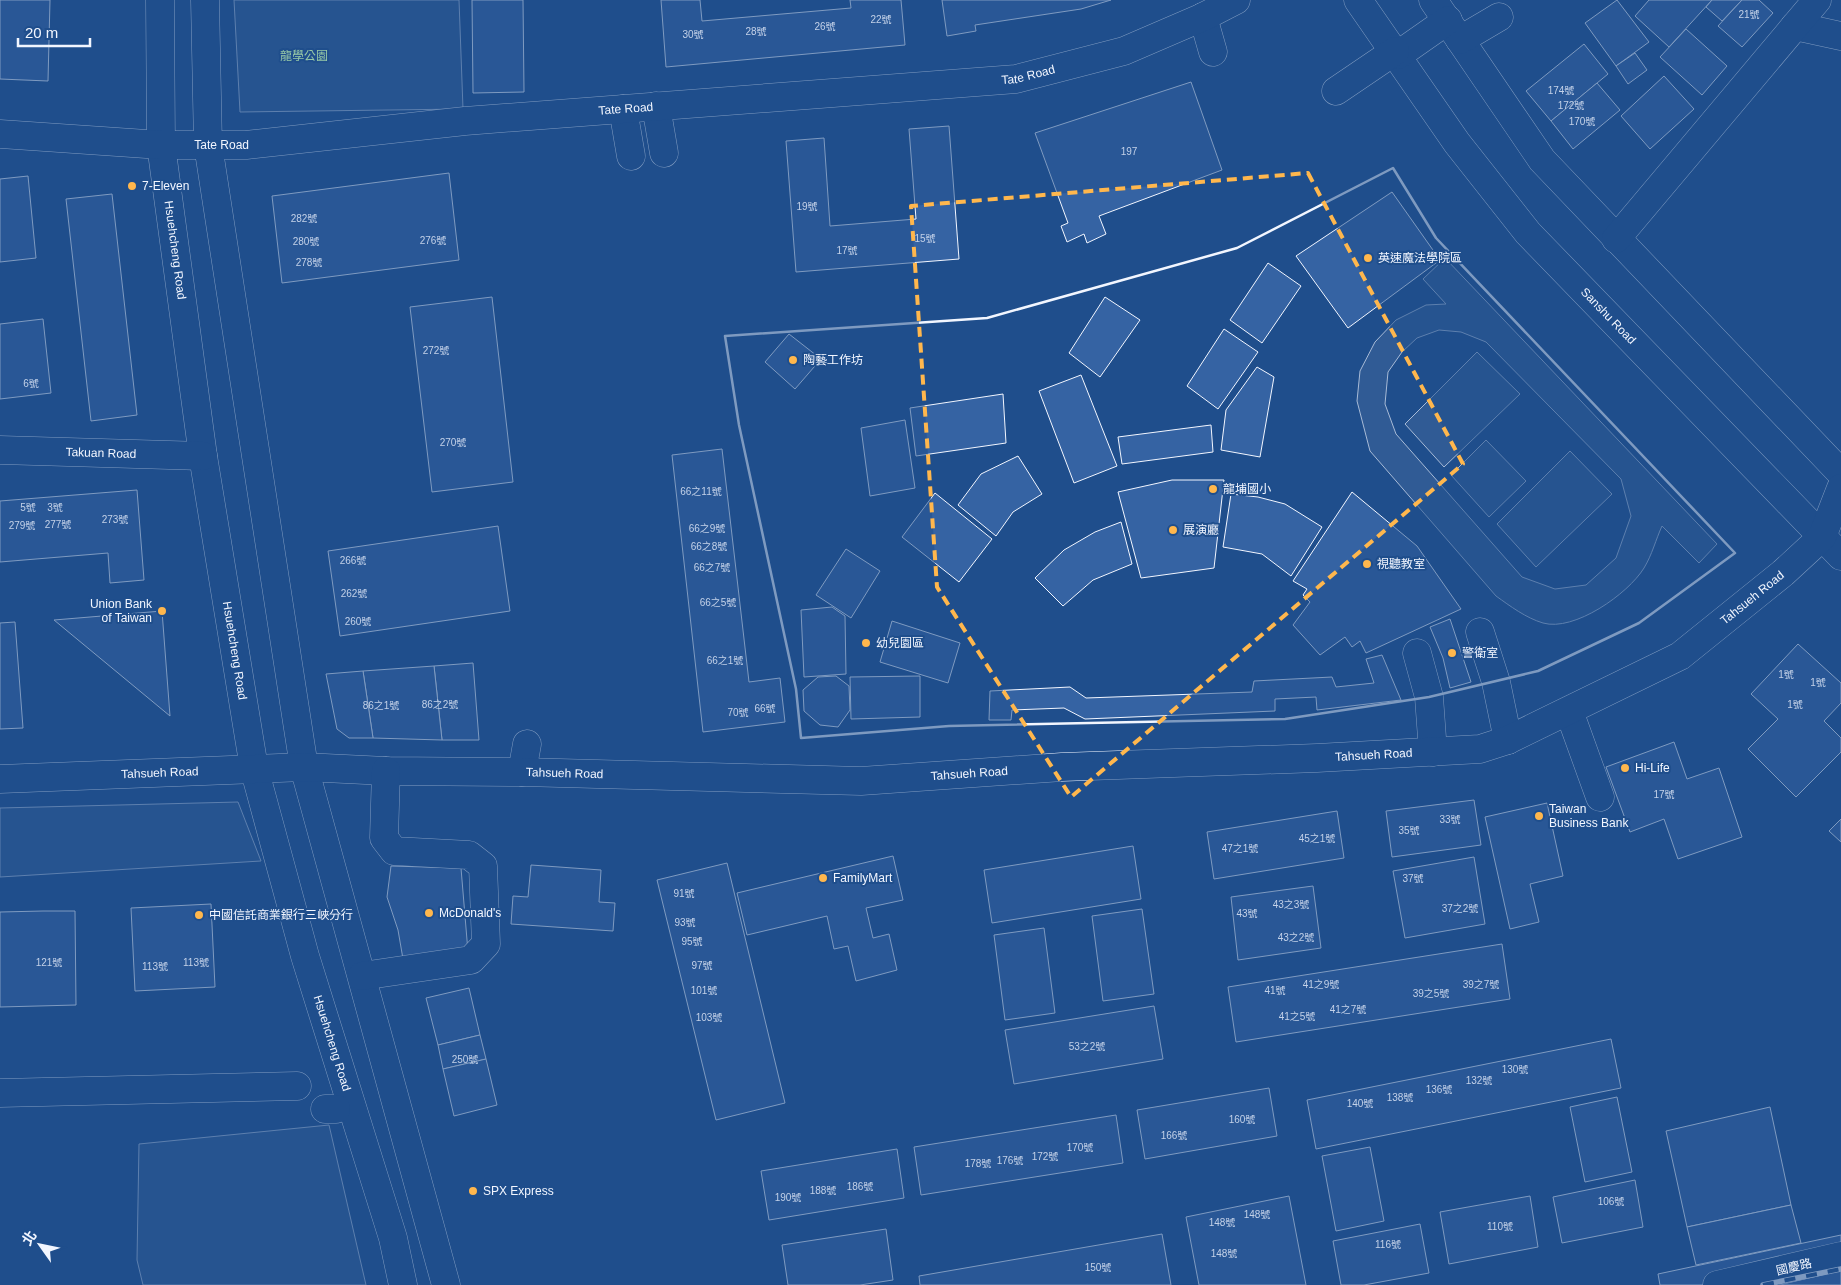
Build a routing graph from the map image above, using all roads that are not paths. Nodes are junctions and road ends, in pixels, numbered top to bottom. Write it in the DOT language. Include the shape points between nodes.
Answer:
graph roads {
  1 [pos="160,0"];
  2 [pos="205,0"];
  3 [pos="1236,0"];
  4 [pos="1358,0"];
  5 [pos="1817,0"];
  6 [pos="1203,17"];
  7 [pos="1499,17"];
  8 [pos="1447,20"];
  9 [pos="1794,26"];
  10 [pos="1841,36"];
  11 [pos="1213,52"];
  12 [pos="1396,53"];
  13 [pos="1336,91"];
  14 [pos="656,106"];
  15 [pos="623,109"];
  16 [pos="0,134"];
  17 [pos="160,145"];
  18 [pos="208,146"];
  19 [pos="664,153"];
  20 [pos="631,156"];
  21 [pos="1616,239"];
  22 [pos="0,450"];
  23 [pos="202,456"];
  24 [pos="1841,473"];
  25 [pos="1841,488"];
  26 [pos="1831,534"];
  27 [pos="1841,556"];
  28 [pos="1480,632"];
  29 [pos="1417,652"];
  30 [pos="1569,711"];
  31 [pos="1508,740"];
  32 [pos="527,744"];
  33 [pos="1433,752"];
  34 [pos="304,767"];
  35 [pos="254,768"];
  36 [pos="386,771"];
  37 [pos="522,772"];
  38 [pos="0,778"];
  39 [pos="1600,798"];
  40 [pos="362,976"];
  41 [pos="297,1086"];
  42 [pos="0,1093"];
  43 [pos="1841,1256"];
  44 [pos="403,1285"];
  45 [pos="446,1285"];
  46 [pos="1717,1285"];
  1 -- 17 [label="street, Hsuehcheng Road"];
  2 -- 18 [label="street"];
  3 -- 6 [label="street, Tate Road"];
  4 -- 12 [label="street, Sanshu Road"];
  5 -- 9 [label="street"];
  6 -- 11 [label="street"];
  6 -- 14 [label="street, Tate Road" via="1124,51 1016,78"];
  7 -- 8 [label="street"];
  8 -- 12 [label="street"];
  8 -- 21 [label="street" via="1542,160"];
  9 -- 10 [label="street"];
  9 -- 21 [label="street"];
  12 -- 13 [label="street"];
  12 -- 26 [label="street, Sanshu Road" via="1457,143 1528,233"];
  14 -- 15 [label="street, Tate Road"];
  14 -- 19 [label="street"];
  15 -- 18 [label="street, Tate Road" via="465,120 246,145"];
  15 -- 20 [label="street"];
  16 -- 17 [label="street, Tate Road"];
  17 -- 18 [label="street, Tate Road"];
  17 -- 23 [label="street, Hsuehcheng Road"];
  18 -- 34 [label="street"];
  21 -- 24 [label="street"];
  22 -- 23 [label="street, Takuan Road"];
  23 -- 35 [label="street, Hsuehcheng Road"];
  25 -- 26 [label="street, Tahsueh Road"];
  26 -- 27 [label="street, Sanshu Road"];
  26 -- 30 [label="street, Tahsueh Road" via="1680,656"];
  28 -- 31 [label="street" via="1496,682"];
  29 -- 33 [label="street" via="1429,698"];
  30 -- 31 [label="street, Tahsueh Road"];
  30 -- 39 [label="street"];
  31 -- 33 [label="street, Tahsueh Road" via="1480,749"];
  32 -- 37 [label="street"];
  33 -- 37 [label="street, Tahsueh Road" via="1062,767 860,781"];
  34 -- 35 [label="street, Tahsueh Road"];
  34 -- 36 [label="street, Tahsueh Road"];
  34 -- 40 [label="street"];
  35 -- 38 [label="street, Tahsueh Road"];
  35 -- 44 [label="street, Hsuehcheng Road" via="305,956 393,1238"];
  36 -- 37 [label="street, Tahsueh Road"];
  36 -- 40 [label="street" via="384,838 394,851 469,855 483,866 486,944 471,960"];
  40 -- 45 [label="street"];
  41 -- 42 [label="street"];
  43 -- 46 [label="street, 國慶路"];
}
